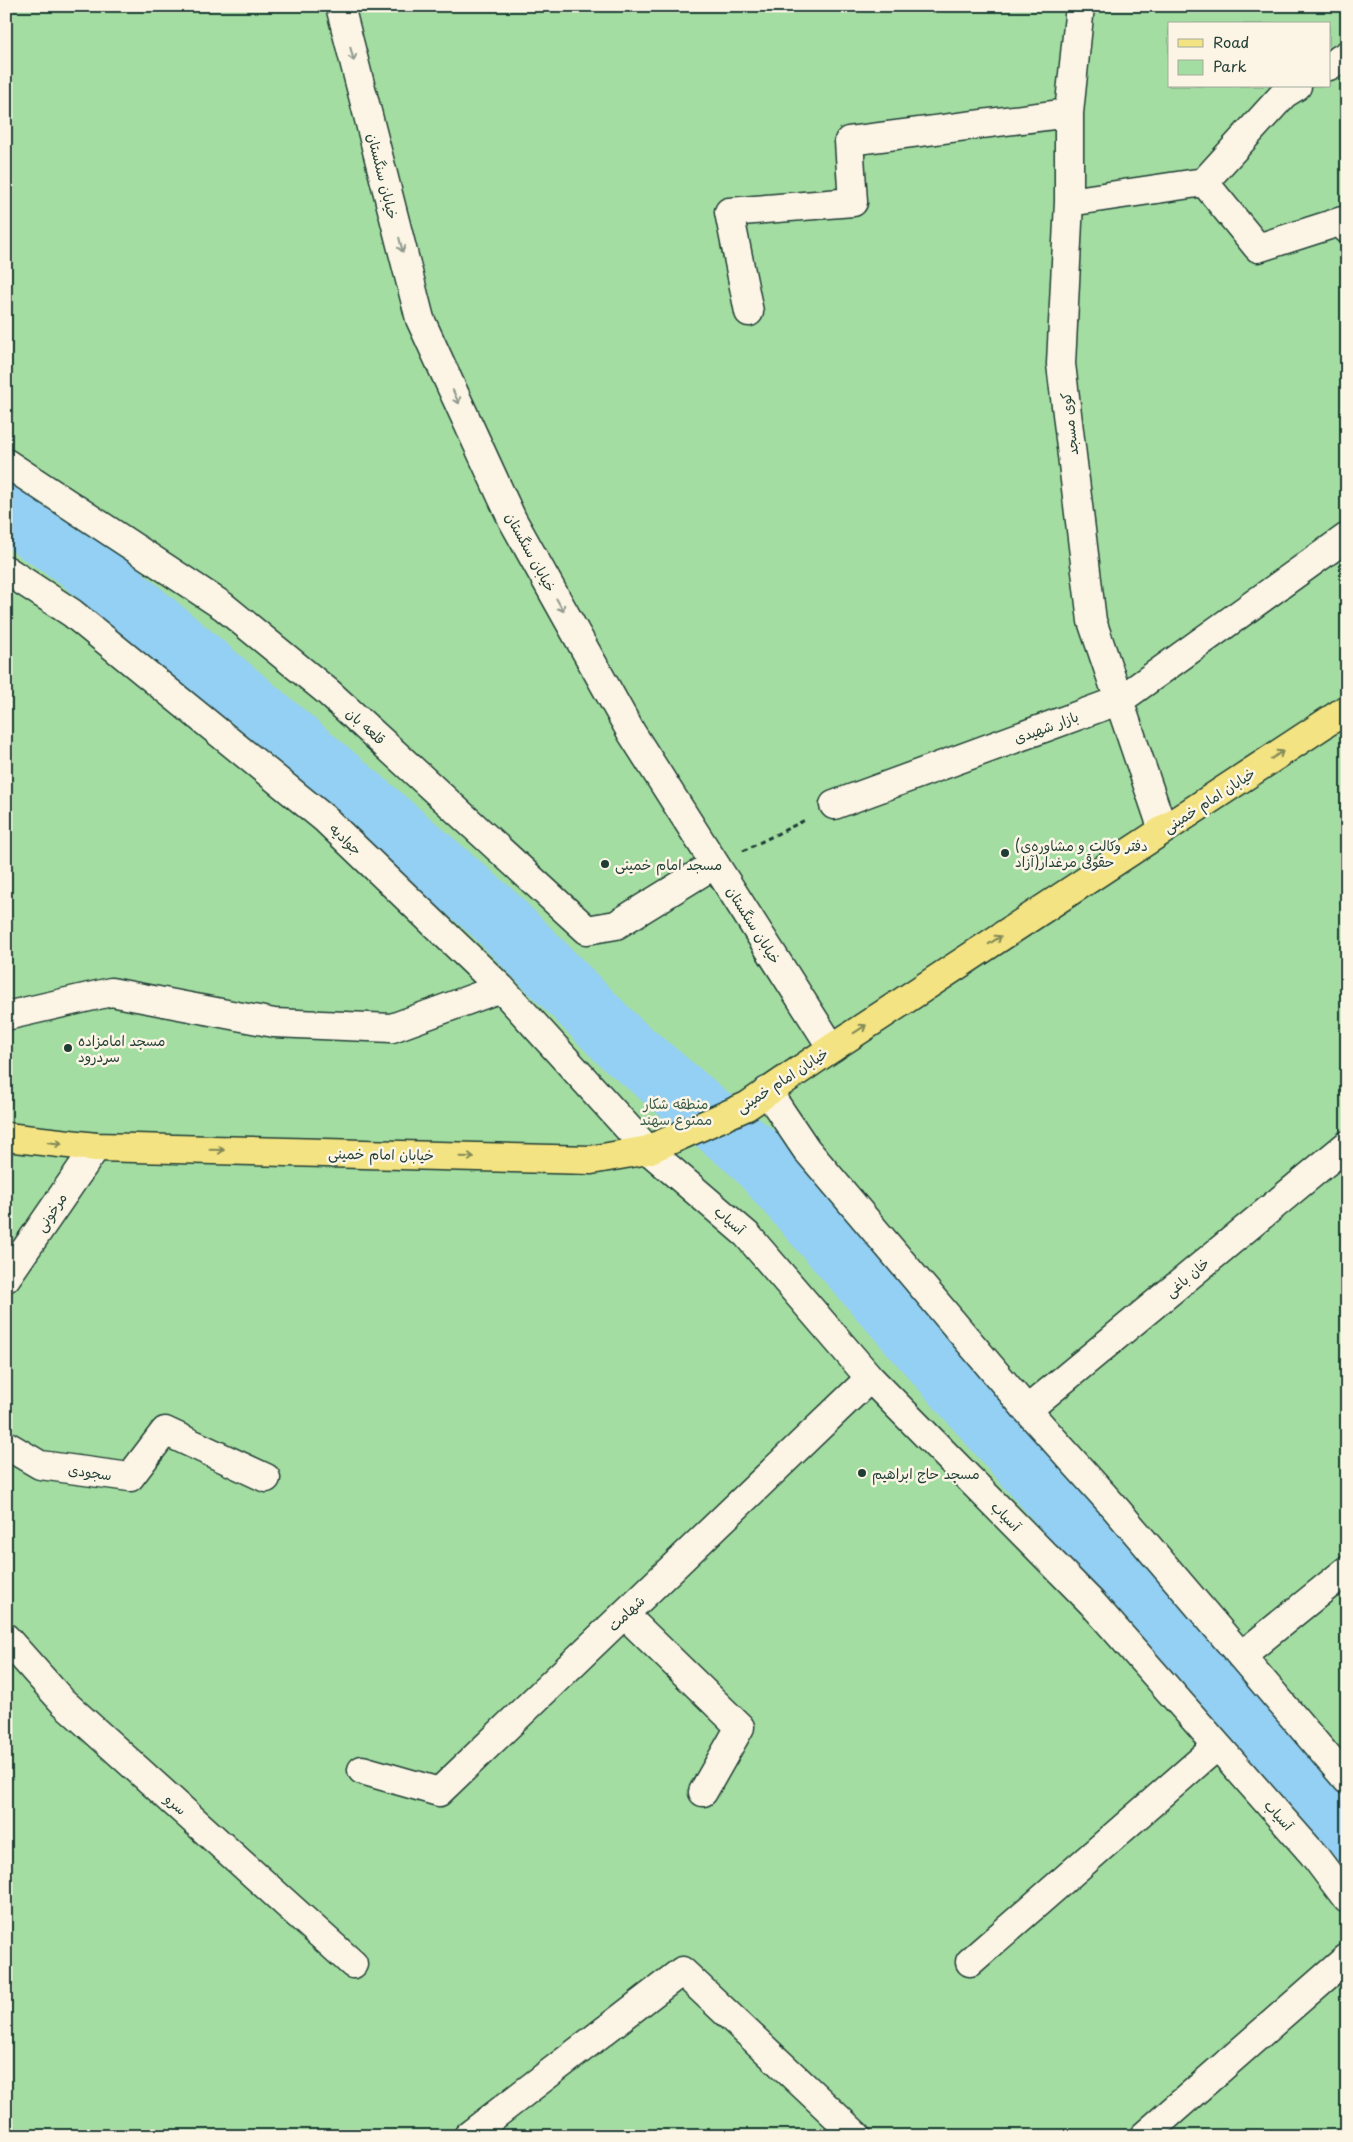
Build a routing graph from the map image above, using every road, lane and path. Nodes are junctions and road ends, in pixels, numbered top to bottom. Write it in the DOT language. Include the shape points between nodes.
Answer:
graph roads {
  1 [pos="340,6"];
  2 [pos="1080,6"];
  3 [pos="1347,55"];
  4 [pos="1330,65"];
  5 [pos="1294,88"];
  6 [pos="1069,113"];
  7 [pos="1204,182"];
  8 [pos="1069,202"];
  9 [pos="1347,229"];
  10 [pos="749,312"];
  11 [pos="6,463"];
  12 [pos="1347,537"];
  13 [pos="6,570"];
  14 [pos="1120,700"];
  15 [pos="1347,709"];
  16 [pos="834,805"];
  17 [pos="1163,830"];
  18 [pos="715,864"];
  19 [pos="501,988"];
  20 [pos="6,1016"];
  21 [pos="832,1048"];
  22 [pos="757,1099"];
  23 [pos="6,1137"];
  24 [pos="1347,1145"];
  25 [pos="96,1147"];
  26 [pos="648,1150"];
  27 [pos="6,1278"];
  28 [pos="870,1378"];
  29 [pos="1027,1410"];
  30 [pos="6,1445"];
  31 [pos="266,1478"];
  32 [pos="1347,1570"];
  33 [pos="624,1614"];
  34 [pos="6,1638"];
  35 [pos="1241,1656"];
  36 [pos="1217,1746"];
  37 [pos="362,1770"];
  38 [pos="1347,1780"];
  39 [pos="703,1792"];
  40 [pos="1347,1899"];
  41 [pos="1347,1958"];
  42 [pos="970,1962"];
  43 [pos="353,1964"];
  44 [pos="468,2136"];
  45 [pos="857,2136"];
  46 [pos="1144,2136"];
  1 -- 18 [label="street, خیابان سنگستان, one-way" via="420,319 512,519 631,732"];
  2 -- 6 [label="street, کوی مسجد"];
  3 -- 4 [label="street"];
  5 -- 7 [label="street" via="1284,94"];
  6 -- 8 [label="street, کوی مسجد"];
  6 -- 10 [label="street" via="849,141 854,202 729,212"];
  7 -- 8 [label="street"];
  7 -- 9 [label="street" via="1258,248 1342,222"];
  8 -- 14 [label="street, کوی مسجد" via="1062,364 1092,621"];
  11 -- 18 [label="street, قلعه بان" via="223,606 328,692 588,930 616,924"];
  12 -- 14 [label="street, بازار شهیدی"];
  13 -- 19 [label="street, جوادیه" via="72,613 326,819"];
  14 -- 16 [label="street, بازار شهیدی"];
  14 -- 17 [label="street, کوی مسجد"];
  17 -- 15 [label="main road, خیابان امام خمینی, one-way"];
  16 -- 18 [label="path"];
  21 -- 17 [label="main road, خیابان امام خمینی, one-way"];
  18 -- 21 [label="street, خیابان سنگستان"];
  19 -- 20 [label="street" via="392,1028 274,1023 111,992"];
  19 -- 26 [label="street, جوادیه"];
  21 -- 22 [label="main road, خیابان امام خمینی"];
  22 -- 26 [label="main road, خیابان امام خمینی"];
  22 -- 29 [label="street" via="806,1149"];
  23 -- 25 [label="main road, خیابان امام خمینی, one-way"];
  24 -- 29 [label="street, خان باغی"];
  25 -- 26 [label="main road, خیابان امام خمینی, one-way" via="591,1160"];
  25 -- 27 [label="street, مرخونی"];
  26 -- 28 [label="street, آسیاب" via="748,1235"];
  28 -- 33 [label="street, شهامت"];
  28 -- 36 [label="street, آسیاب" via="1092,1603"];
  29 -- 35 [label="street"];
  30 -- 31 [label="street, سجودی" via="40,1465 130,1477 165,1431"];
  32 -- 35 [label="street"];
  33 -- 37 [label="street, شهامت" via="439,1792"];
  33 -- 39 [label="street" via="740,1727"];
  34 -- 43 [label="street, سرو" via="63,1702"];
  35 -- 38 [label="street"];
  36 -- 40 [label="street, آسیاب" via="1313,1854"];
  36 -- 42 [label="street"];
  41 -- 46 [label="street"];
  44 -- 45 [label="street" via="682,1971"];
}
